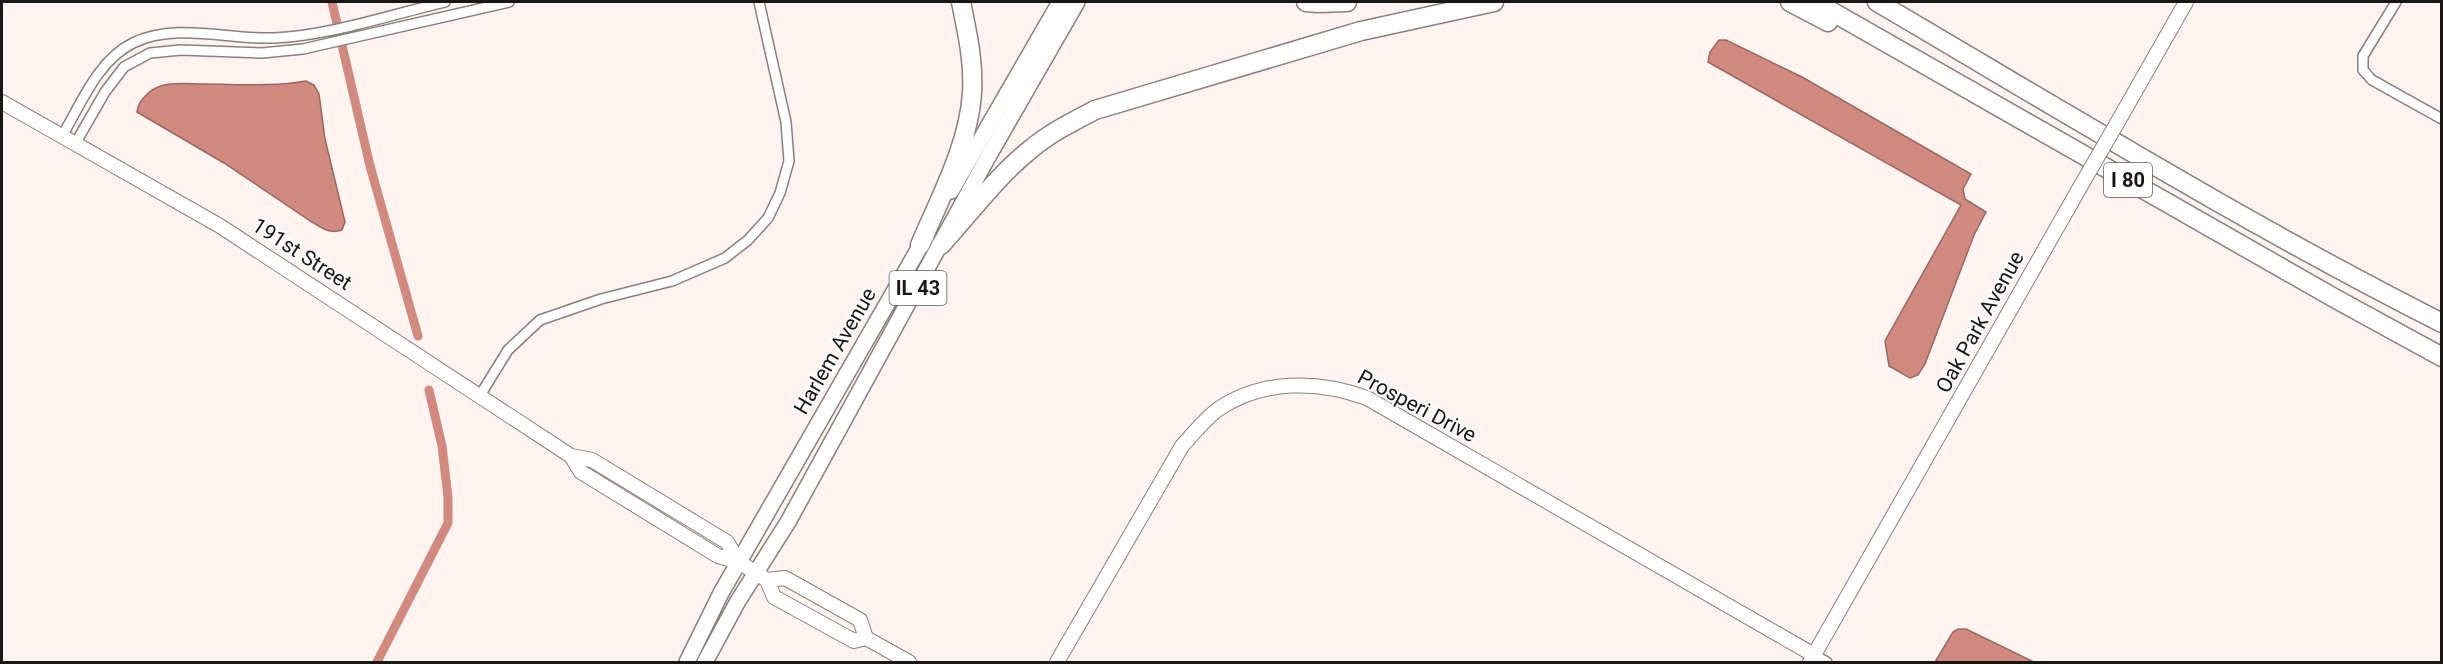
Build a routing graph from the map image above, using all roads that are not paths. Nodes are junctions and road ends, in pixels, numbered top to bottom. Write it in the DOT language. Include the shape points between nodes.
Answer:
graph roads {
  1 [pos="445,2"];
  2 [pos="509,2"];
  3 [pos="759,2"];
  4 [pos="961,2"];
  5 [pos="1060,2"];
  6 [pos="1077,2"];
  7 [pos="1306,2"];
  8 [pos="1347,2"];
  9 [pos="1494,2"];
  10 [pos="1790,2"];
  11 [pos="1815,2"];
  12 [pos="1877,2"];
  13 [pos="2186,2"];
  14 [pos="2396,2"];
  15 [pos="2,102"];
  16 [pos="2442,119"];
  17 [pos="62,136"];
  18 [pos="75,144"];
  19 [pos="2079,152"];
  20 [pos="920,245"];
  21 [pos="941,245"];
  22 [pos="2442,323"];
  23 [pos="2442,357"];
  24 [pos="479,397"];
  25 [pos="739,562"];
  26 [pos="761,576"];
  27 [pos="867,638"];
  28 [pos="1812,659"];
  29 [pos="687,663"];
  30 [pos="705,663"];
  31 [pos="909,663"];
  32 [pos="1057,663"];
  33 [pos="1827,663"];
  1 -- 17 [label="street" via="327,30 274,38 164,34 134,43 107,62"];
  2 -- 18 [label="street" via="330,43 262,53 150,53 124,67"];
  3 -- 24 [label="street" via="786,122 789,161 768,218 725,258 672,281 540,320 508,350"];
  4 -- 20 [label="highway" via="971,51 970,111 961,146"];
  5 -- 20 [label="main road, Harlem Avenue / IL 43"];
  6 -- 21 [label="main road, Harlem Avenue / IL 43"];
  7 -- 8 [label="highway"];
  9 -- 21 [label="highway" via="1362,31 1095,110 1031,149"];
  10 -- 19 [label="highway" via="1992,114"];
  11 -- 19 [label="highway, I 80"];
  12 -- 22 [label="highway, I 80" via="2346,275"];
  13 -- 28 [label="street, Oak Park Avenue, bridge"];
  14 -- 16 [label="street" via="2363,56 2363,70 2372,80"];
  15 -- 17 [label="street, 191st Street"];
  17 -- 18 [label="street, 191st Street"];
  18 -- 24 [label="street, 191st Street" via="220,226"];
  19 -- 23 [label="highway, I 80"];
  20 -- 25 [label="main road, Harlem Avenue / IL 43"];
  21 -- 26 [label="main road, Harlem Avenue / IL 43"];
  24 -- 25 [label="street, 191st Street" via="571,456 581,472 718,556"];
  25 -- 26 [label="street, 191st Street"];
  25 -- 29 [label="main road, Harlem Avenue / IL 43"];
  26 -- 27 [label="street, 191st Street" via="785,579 860,620"];
  26 -- 27 [label="street, 191st Street" via="774,597 854,641"];
  26 -- 30 [label="main road, Harlem Avenue / IL 43"];
  27 -- 31 [label="street, 191st Street"];
  28 -- 32 [label="street, Prosperi Drive" via="1367,398 1342,389 1292,385 1241,398 1198,427 1182,446"];
  28 -- 33 [label="street"];
}
